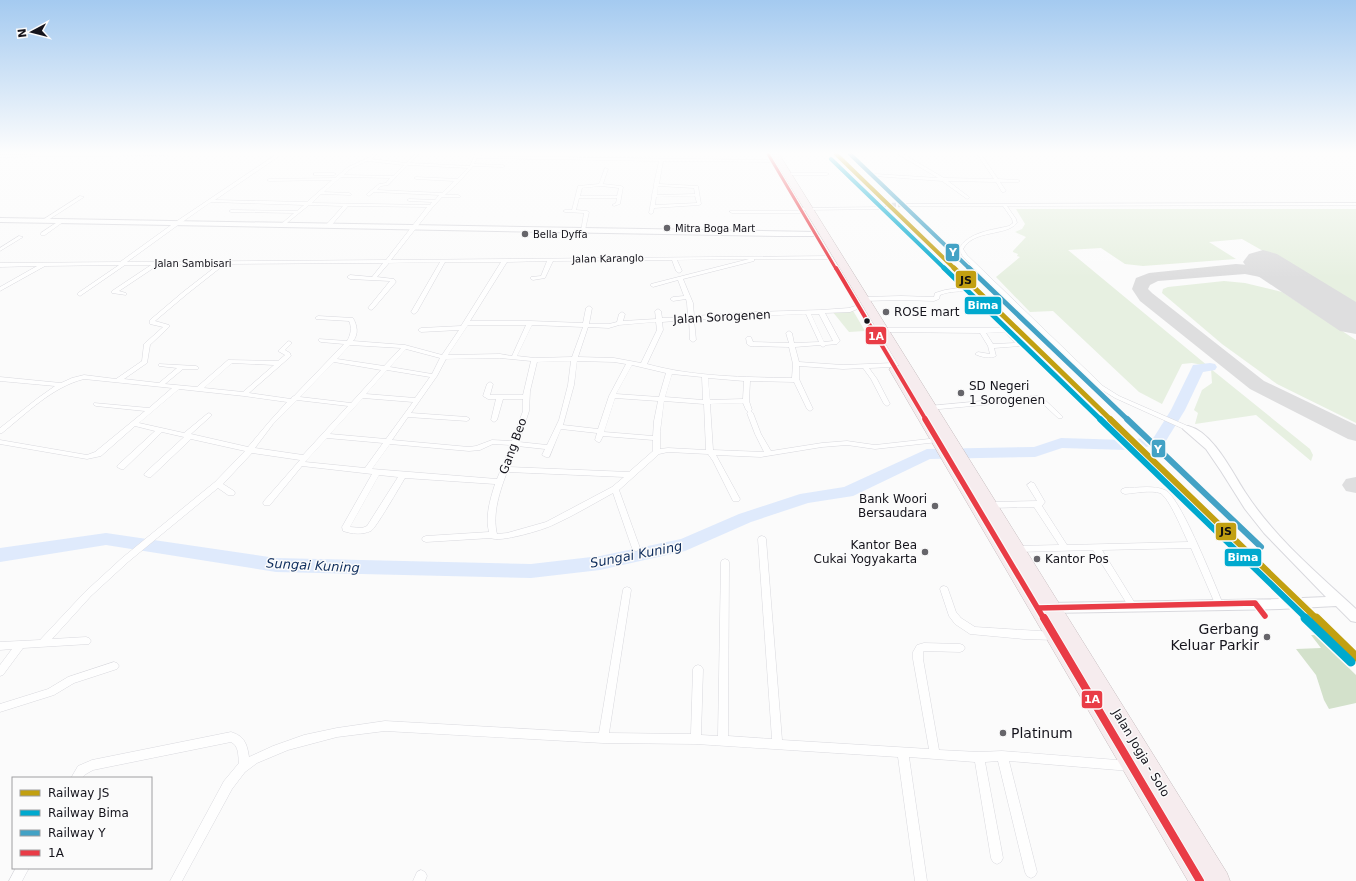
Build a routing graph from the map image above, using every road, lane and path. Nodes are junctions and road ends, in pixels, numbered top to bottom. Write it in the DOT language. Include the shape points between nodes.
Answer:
graph roads {
  1 [pos="221,195"];
  2 [pos="317,195"];
  3 [pos="442,195"];
  4 [pos="444,195"];
  5 [pos="692,195"];
  6 [pos="697,195"];
  7 [pos="795,195"];
  8 [pos="797,195"];
  9 [pos="963,195"];
  10 [pos="458,196"];
  11 [pos="653,196"];
  12 [pos="82,197"];
  13 [pos="578,197"];
  14 [pos="619,198"];
  15 [pos="967,198"];
  16 [pos="409,200"];
  17 [pos="212,201"];
  18 [pos="436,201"];
  19 [pos="306,204"];
  20 [pos="347,205"];
  21 [pos="614,205"];
  22 [pos="1356,205"];
  23 [pos="431,206"];
  24 [pos="745,206"];
  25 [pos="886,206"];
  26 [pos="1005,206"];
  27 [pos="652,207"];
  28 [pos="901,207"];
  29 [pos="803,208"];
  30 [pos="231,211"];
  31 [pos="565,211"];
  32 [pos="574,211"];
  33 [pos="298,212"];
  34 [pos="732,212"];
  35 [pos="746,212"];
  36 [pos="651,213"];
  37 [pos="0,220"];
  38 [pos="43,221"];
  39 [pos="61,222"];
  40 [pos="176,224"];
  41 [pos="282,226"];
  42 [pos="328,226"];
  43 [pos="413,227"];
  44 [pos="583,230"];
  45 [pos="43,234"];
  46 [pos="815,234"];
  47 [pos="20,237"];
  48 [pos="0,250"];
  49 [pos="829,257"];
  50 [pos="674,258"];
  51 [pos="757,258"];
  52 [pos="551,259"];
  53 [pos="443,260"];
  54 [pos="504,260"];
  55 [pos="386,261"];
  56 [pos="224,263"];
  57 [pos="45,264"];
  58 [pos="122,264"];
  59 [pos="156,264"];
  60 [pos="0,265"];
  61 [pos="678,271"];
  62 [pos="350,277"];
  63 [pos="374,278"];
  64 [pos="533,278"];
  65 [pos="680,278"];
  66 [pos="653,285"];
  67 [pos="0,290"];
  68 [pos="80,294"];
  69 [pos="124,294"];
  70 [pos="688,297"];
  71 [pos="673,299"];
  72 [pos="861,303"];
  73 [pos="371,308"];
  74 [pos="589,308"];
  75 [pos="658,311"];
  76 [pos="414,312"];
  77 [pos="821,312"];
  78 [pos="808,313"];
  79 [pos="622,314"];
  80 [pos="318,318"];
  81 [pos="692,318"];
  82 [pos="660,320"];
  83 [pos="530,323"];
  84 [pos="619,323"];
  85 [pos="586,325"];
  86 [pos="464,326"];
  87 [pos="421,330"];
  88 [pos="882,330"];
  89 [pos="1007,330"];
  90 [pos="982,331"];
  91 [pos="789,333"];
  92 [pos="749,338"];
  93 [pos="321,340"];
  94 [pos="693,340"];
  95 [pos="349,342"];
  96 [pos="289,343"];
  97 [pos="792,345"];
  98 [pos="823,345"];
  99 [pos="991,346"];
  100 [pos="406,347"];
  101 [pos="978,354"];
  102 [pos="444,356"];
  103 [pos="514,357"];
  104 [pos="574,359"];
  105 [pos="333,360"];
  106 [pos="534,360"];
  107 [pos="280,363"];
  108 [pos="630,363"];
  109 [pos="796,364"];
  110 [pos="161,365"];
  111 [pos="643,365"];
  112 [pos="893,365"];
  113 [pos="182,366"];
  114 [pos="865,366"];
  115 [pos="196,368"];
  116 [pos="386,368"];
  117 [pos="669,372"];
  118 [pos="434,376"];
  119 [pos="705,376"];
  120 [pos="0,379"];
  121 [pos="747,379"];
  122 [pos="796,379"];
  123 [pos="117,380"];
  124 [pos="490,384"];
  125 [pos="160,385"];
  126 [pos="61,386"];
  127 [pos="178,387"];
  128 [pos="199,389"];
  129 [pos="244,394"];
  130 [pos="361,396"];
  131 [pos="612,396"];
  132 [pos="526,397"];
  133 [pos="500,398"];
  134 [pos="293,400"];
  135 [pos="416,400"];
  136 [pos="662,400"];
  137 [pos="706,402"];
  138 [pos="746,402"];
  139 [pos="96,404"];
  140 [pos="888,404"];
  141 [pos="353,405"];
  142 [pos="929,408"];
  143 [pos="810,409"];
  144 [pos="151,410"];
  145 [pos="209,415"];
  146 [pos="406,415"];
  147 [pos="1060,418"];
  148 [pos="467,419"];
  149 [pos="494,420"];
  150 [pos="134,424"];
  151 [pos="560,427"];
  152 [pos="1188,429"];
  153 [pos="160,430"];
  154 [pos="0,431"];
  155 [pos="188,435"];
  156 [pos="600,435"];
  157 [pos="324,436"];
  158 [pos="655,438"];
  159 [pos="0,442"];
  160 [pos="387,442"];
  161 [pos="516,443"];
  162 [pos="944,443"];
  163 [pos="550,446"];
  164 [pos="250,450"];
  165 [pos="657,452"];
  166 [pos="710,452"];
  167 [pos="769,454"];
  168 [pos="546,455"];
  169 [pos="303,461"];
  170 [pos="121,467"];
  171 [pos="505,469"];
  172 [pos="366,471"];
  173 [pos="962,471"];
  174 [pos="377,472"];
  175 [pos="148,475"];
  176 [pos="403,475"];
  177 [pos="632,476"];
  178 [pos="500,482"];
  179 [pos="218,484"];
  180 [pos="1031,485"];
  181 [pos="615,489"];
  182 [pos="1125,491"];
  183 [pos="231,493"];
  184 [pos="736,499"];
  185 [pos="267,503"];
  186 [pos="989,505"];
  187 [pos="1037,505"];
  188 [pos="492,533"];
  189 [pos="426,539"];
  190 [pos="762,539"];
  191 [pos="1194,545"];
  192 [pos="636,548"];
  193 [pos="1065,548"];
  194 [pos="1096,548"];
  195 [pos="1017,549"];
  196 [pos="725,562"];
  197 [pos="944,589"];
  198 [pos="627,590"];
  199 [pos="1323,596"];
  200 [pos="1219,604"];
  201 [pos="1132,605"];
  202 [pos="1044,606"];
  203 [pos="1353,614"];
  204 [pos="1055,636"];
  205 [pos="86,641"];
  206 [pos="42,644"];
  207 [pos="20,645"];
  208 [pos="0,646"];
  209 [pos="960,648"];
  210 [pos="114,666"];
  211 [pos="698,669"];
  212 [pos="0,672"];
  213 [pos="0,708"];
  214 [pos="603,738"];
  215 [pos="696,739"];
  216 [pos="723,740"];
  217 [pos="777,744"];
  218 [pos="903,752"];
  219 [pos="935,754"];
  220 [pos="1002,756"];
  221 [pos="978,757"];
  222 [pos="244,764"];
  223 [pos="1132,766"];
  224 [pos="77,777"];
  225 [pos="997,858"];
  226 [pos="22,869"];
  227 [pos="1031,872"];
  228 [pos="15,881"];
  229 [pos="176,881"];
  230 [pos="921,881"];
  231 [pos="1200,881"];
  232 [pos="1219,881"];
  1 -- 17 [label="street"];
  2 -- 19 [label="street"];
  3 -- 18 [label="street"];
  4 -- 10 [label="street"];
  5 -- 11 [label="street"];
  6 -- 27 [label="street" via="699,204 696,206"];
  7 -- 29 [label="highway, Jalan Jogja - Solo"];
  8 -- 29 [label="highway, Jalan Jogja - Solo"];
  9 -- 15 [label="street"];
  11 -- 27 [label="street"];
  12 -- 38 [label="street"];
  13 -- 14 [label="street"];
  13 -- 32 [label="street"];
  14 -- 21 [label="street" via="618,204"];
  16 -- 18 [label="street"];
  17 -- 19 [label="street"];
  17 -- 40 [label="street"];
  18 -- 23 [label="street"];
  19 -- 20 [label="street"];
  19 -- 33 [label="street"];
  20 -- 23 [label="street"];
  20 -- 42 [label="street"];
  22 -- 26 [label="street"];
  23 -- 43 [label="street"];
  24 -- 35 [label="street"];
  25 -- 29 [label="street"];
  26 -- 28 [label="street"];
  26 -- 152 [label="street" via="1014,219 1014,225 970,239 962,245 962,253 1100,387"];
  27 -- 36 [label="street"];
  29 -- 35 [label="street"];
  29 -- 46 [label="highway, Jalan Jogja - Solo"];
  29 -- 72 [label="highway, Jalan Jogja - Solo"];
  30 -- 33 [label="street"];
  31 -- 32 [label="street"];
  32 -- 44 [label="street" via="588,212"];
  33 -- 41 [label="street"];
  34 -- 35 [label="street"];
  37 -- 38 [label="street"];
  38 -- 39 [label="street"];
  39 -- 40 [label="street"];
  39 -- 45 [label="street"];
  40 -- 41 [label="street"];
  40 -- 58 [label="street"];
  41 -- 42 [label="street"];
  42 -- 43 [label="street"];
  43 -- 44 [label="street"];
  43 -- 55 [label="street"];
  44 -- 46 [label="street"];
  46 -- 49 [label="highway, Jalan Jogja - Solo"];
  47 -- 48 [label="street"];
  49 -- 51 [label="street, Jalan Karanglo"];
  49 -- 72 [label="highway, Jalan Jogja - Solo"];
  50 -- 51 [label="street, Jalan Karanglo"];
  50 -- 52 [label="street, Jalan Karanglo"];
  50 -- 61 [label="street"];
  51 -- 65 [label="street"];
  52 -- 54 [label="street, Jalan Karanglo"];
  52 -- 64 [label="street" via="543,278"];
  53 -- 54 [label="street, Jalan Karanglo"];
  53 -- 55 [label="street, Jalan Karanglo"];
  53 -- 76 [label="street"];
  54 -- 86 [label="street"];
  55 -- 56 [label="street, Jalan Sambisari"];
  55 -- 63 [label="street"];
  56 -- 59 [label="street, Jalan Sambisari"];
  56 -- 123 [label="street" via="152,322 167,326 146,344 145,362"];
  57 -- 58 [label="street, Jalan Sambisari"];
  57 -- 60 [label="street, Jalan Sambisari"];
  57 -- 67 [label="street"];
  58 -- 59 [label="street, Jalan Sambisari"];
  58 -- 68 [label="street"];
  59 -- 69 [label="street" via="114,292"];
  62 -- 63 [label="street"];
  63 -- 73 [label="street" via="391,279 393,282"];
  65 -- 66 [label="street"];
  65 -- 70 [label="street"];
  70 -- 71 [label="street"];
  70 -- 81 [label="street"];
  72 -- 77 [label="street, Jalan Sorogenen" via="850,310"];
  72 -- 88 [label="highway, Jalan Jogja - Solo"];
  72 -- 89 [label="street, Jalan Sorogenen" via="934,299 939,293 973,291"];
  72 -- 112 [label="highway, Jalan Jogja - Solo"];
  74 -- 85 [label="street"];
  75 -- 82 [label="street"];
  77 -- 78 [label="street, Jalan Sorogenen"];
  77 -- 98 [label="street" via="836,341 834,344"];
  78 -- 81 [label="street, Jalan Sorogenen"];
  78 -- 98 [label="street"];
  79 -- 84 [label="street"];
  80 -- 95 [label="street" via="344,318 353,323 353,337"];
  81 -- 82 [label="street, Jalan Sorogenen"];
  81 -- 94 [label="street"];
  82 -- 84 [label="street, Jalan Sorogenen"];
  82 -- 111 [label="street" via="660,330"];
  83 -- 85 [label="street, Jalan Sorogenen"];
  83 -- 86 [label="street, Jalan Sorogenen"];
  83 -- 103 [label="street"];
  84 -- 85 [label="street, Jalan Sorogenen" via="609,326"];
  85 -- 104 [label="street"];
  86 -- 87 [label="street, Jalan Sorogenen"];
  86 -- 102 [label="street"];
  88 -- 90 [label="street"];
  88 -- 142 [label="highway, Jalan Jogja - Solo"];
  89 -- 90 [label="street"];
  89 -- 99 [label="street" via="1018,345"];
  90 -- 99 [label="street"];
  91 -- 97 [label="street"];
  92 -- 97 [label="street" via="750,344"];
  93 -- 95 [label="street"];
  95 -- 100 [label="street"];
  95 -- 105 [label="street"];
  96 -- 107 [label="street" via="281,351 288,356"];
  97 -- 98 [label="street"];
  97 -- 109 [label="street"];
  99 -- 101 [label="street" via="993,356"];
  100 -- 102 [label="street"];
  100 -- 116 [label="street"];
  102 -- 103 [label="street"];
  102 -- 118 [label="street"];
  103 -- 106 [label="street"];
  104 -- 106 [label="street"];
  104 -- 108 [label="street"];
  104 -- 151 [label="street" via="571,385"];
  105 -- 116 [label="street"];
  105 -- 134 [label="street"];
  106 -- 132 [label="street, Gang Beo"];
  107 -- 128 [label="street" via="230,361"];
  107 -- 129 [label="street"];
  108 -- 111 [label="street"];
  108 -- 131 [label="street"];
  109 -- 114 [label="street"];
  109 -- 122 [label="street"];
  110 -- 113 [label="street"];
  111 -- 117 [label="street"];
  112 -- 114 [label="street"];
  112 -- 162 [label="highway, Jalan Jogja - Solo"];
  113 -- 115 [label="street"];
  113 -- 125 [label="street"];
  114 -- 140 [label="street"];
  116 -- 118 [label="street"];
  116 -- 130 [label="street"];
  117 -- 119 [label="street"];
  117 -- 136 [label="street"];
  118 -- 135 [label="street"];
  119 -- 121 [label="street"];
  119 -- 137 [label="street"];
  120 -- 126 [label="street"];
  121 -- 122 [label="street"];
  121 -- 138 [label="street"];
  122 -- 143 [label="street"];
  123 -- 125 [label="street"];
  123 -- 126 [label="street" via="84,377 73,379"];
  124 -- 133 [label="street" via="486,396"];
  125 -- 127 [label="street"];
  126 -- 154 [label="street"];
  127 -- 128 [label="street"];
  127 -- 144 [label="street"];
  128 -- 129 [label="street"];
  129 -- 134 [label="street"];
  130 -- 135 [label="street"];
  130 -- 141 [label="street"];
  131 -- 136 [label="street"];
  131 -- 156 [label="street"];
  132 -- 133 [label="street"];
  132 -- 161 [label="street, Gang Beo" via="526,410"];
  133 -- 149 [label="street"];
  134 -- 141 [label="street"];
  134 -- 164 [label="street"];
  135 -- 146 [label="street"];
  136 -- 137 [label="street"];
  136 -- 158 [label="street"];
  137 -- 138 [label="street"];
  137 -- 166 [label="street"];
  138 -- 167 [label="street"];
  139 -- 144 [label="street"];
  141 -- 157 [label="street"];
  142 -- 147 [label="street" via="1037,398"];
  142 -- 162 [label="highway, Jalan Jogja - Solo"];
  144 -- 150 [label="street"];
  145 -- 155 [label="street"];
  146 -- 148 [label="street"];
  146 -- 160 [label="street"];
  150 -- 153 [label="street"];
  150 -- 159 [label="street" via="98,454 91,456"];
  151 -- 156 [label="street"];
  151 -- 163 [label="street"];
  152 -- 199 [label="street" via="1202,437 1211,448 1257,518"];
  153 -- 155 [label="street"];
  153 -- 170 [label="street"];
  155 -- 164 [label="street"];
  155 -- 175 [label="street"];
  156 -- 158 [label="street"];
  157 -- 160 [label="street"];
  157 -- 169 [label="street"];
  158 -- 165 [label="street"];
  160 -- 161 [label="street" via="469,449 492,442"];
  160 -- 172 [label="street"];
  161 -- 163 [label="street"];
  161 -- 171 [label="street, Gang Beo"];
  162 -- 167 [label="street" via="875,447 847,443"];
  162 -- 173 [label="highway, Jalan Jogja - Solo"];
  163 -- 168 [label="street"];
  164 -- 169 [label="street"];
  164 -- 179 [label="street"];
  165 -- 166 [label="street"];
  165 -- 177 [label="street"];
  166 -- 167 [label="street"];
  166 -- 184 [label="street"];
  169 -- 172 [label="street"];
  169 -- 185 [label="street"];
  171 -- 177 [label="street"];
  171 -- 178 [label="street, Gang Beo"];
  172 -- 174 [label="street"];
  173 -- 186 [label="highway, Jalan Jogja - Solo"];
  173 -- 202 [label="highway, Jalan Jogja - Solo"];
  174 -- 176 [label="street"];
  174 -- 176 [label="street" via="346,529 362,531 370,528"];
  176 -- 178 [label="street"];
  177 -- 181 [label="street"];
  178 -- 188 [label="street, Gang Beo" via="492,506"];
  179 -- 183 [label="street"];
  179 -- 206 [label="street" via="125,560 88,594"];
  180 -- 187 [label="street" via="1041,502"];
  181 -- 188 [label="street" via="549,524 507,536 497,537"];
  181 -- 192 [label="street"];
  182 -- 191 [label="street" via="1166,492"];
  186 -- 187 [label="street"];
  186 -- 195 [label="highway, Jalan Jogja - Solo"];
  187 -- 193 [label="street"];
  188 -- 189 [label="street"];
  190 -- 217 [label="street"];
  191 -- 194 [label="street"];
  191 -- 200 [label="street"];
  193 -- 194 [label="street"];
  193 -- 195 [label="street"];
  194 -- 201 [label="street"];
  195 -- 202 [label="highway, Jalan Jogja - Solo"];
  196 -- 216 [label="street"];
  197 -- 204 [label="street" via="952,613 958,621 973,631"];
  198 -- 214 [label="street"];
  199 -- 200 [label="street" via="1280,604"];
  199 -- 203 [label="street"];
  199 -- 203 [label="street" via="1338,600"];
  200 -- 201 [label="street"];
  201 -- 202 [label="street"];
  202 -- 204 [label="highway, Jalan Jogja - Solo"];
  202 -- 232 [label="highway, Jalan Jogja - Solo"];
  204 -- 223 [label="highway, Jalan Jogja - Solo"];
  205 -- 206 [label="street"];
  206 -- 207 [label="street"];
  207 -- 208 [label="street"];
  207 -- 212 [label="street"];
  209 -- 219 [label="street" via="924,647 918,652"];
  210 -- 213 [label="street" via="71,680 51,692"];
  211 -- 215 [label="street"];
  214 -- 215 [label="street"];
  214 -- 222 [label="street" via="370,727 279,747"];
  215 -- 216 [label="street"];
  216 -- 217 [label="street"];
  217 -- 218 [label="street"];
  218 -- 219 [label="street"];
  218 -- 230 [label="street"];
  219 -- 221 [label="street"];
  220 -- 221 [label="street"];
  220 -- 223 [label="street"];
  220 -- 227 [label="street"];
  221 -- 225 [label="street"];
  222 -- 224 [label="street" via="240,741 231,737 92,765 82,770"];
  222 -- 229 [label="street" via="228,785"];
  223 -- 231 [label="highway, Jalan Jogja - Solo"];
  226 -- 228 [label="street"];
}
